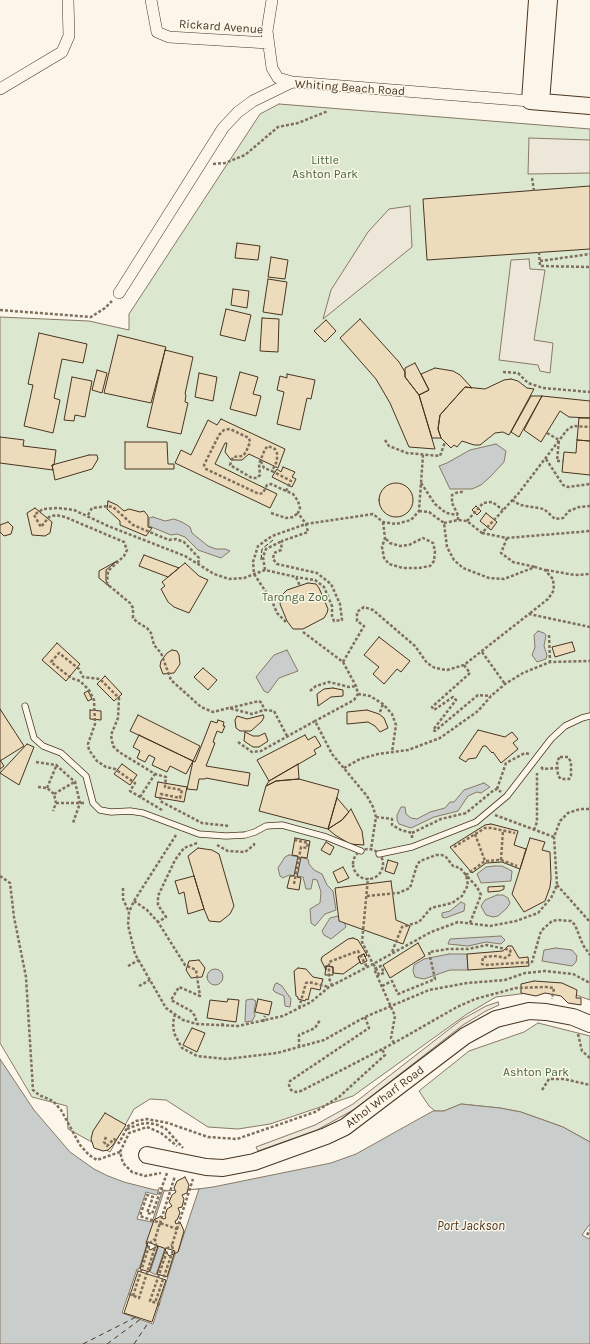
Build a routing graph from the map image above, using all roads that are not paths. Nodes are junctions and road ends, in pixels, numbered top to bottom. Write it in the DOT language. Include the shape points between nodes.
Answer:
graph roads {
  1 [pos="68,0"];
  2 [pos="151,0"];
  3 [pos="272,0"];
  4 [pos="537,0"];
  5 [pos="549,0"];
  6 [pos="268,43"];
  7 [pos="292,82"];
  8 [pos="0,89"];
  9 [pos="535,102"];
  10 [pos="590,106"];
  11 [pos="119,292"];
  12 [pos="25,706"];
  13 [pos="590,716"];
  14 [pos="361,851"];
  15 [pos="379,854"];
  16 [pos="584,1028"];
  17 [pos="147,1154"];
  1 -- 8 [label="street" via="69,36 62,52"];
  2 -- 6 [label="street, Rickard Avenue" via="157,32 169,37"];
  3 -- 6 [label="street" via="267,31"];
  4 -- 9 [label="main road"];
  5 -- 9 [label="main road"];
  6 -- 7 [label="street" via="272,68 278,78"];
  7 -- 9 [label="street, Whiting Beach Road"];
  7 -- 11 [label="street, Whiting Beach Road" via="253,101 223,128"];
  9 -- 10 [label="main road, Whiting Beach Road"];
  12 -- 14 [label="lane" via="34,738 43,746 61,753 86,776 93,803 100,810 130,810 143,813 199,834 245,835 266,826 282,825 326,837"];
  13 -- 15 [label="lane" via="565,726 551,739 507,796 476,822 412,847"];
  16 -- 17 [label="main road, Athol Wharf Road" via="573,1017 546,1012 529,1011 496,1019 465,1036 345,1127 254,1162 223,1168 206,1167"];
}
